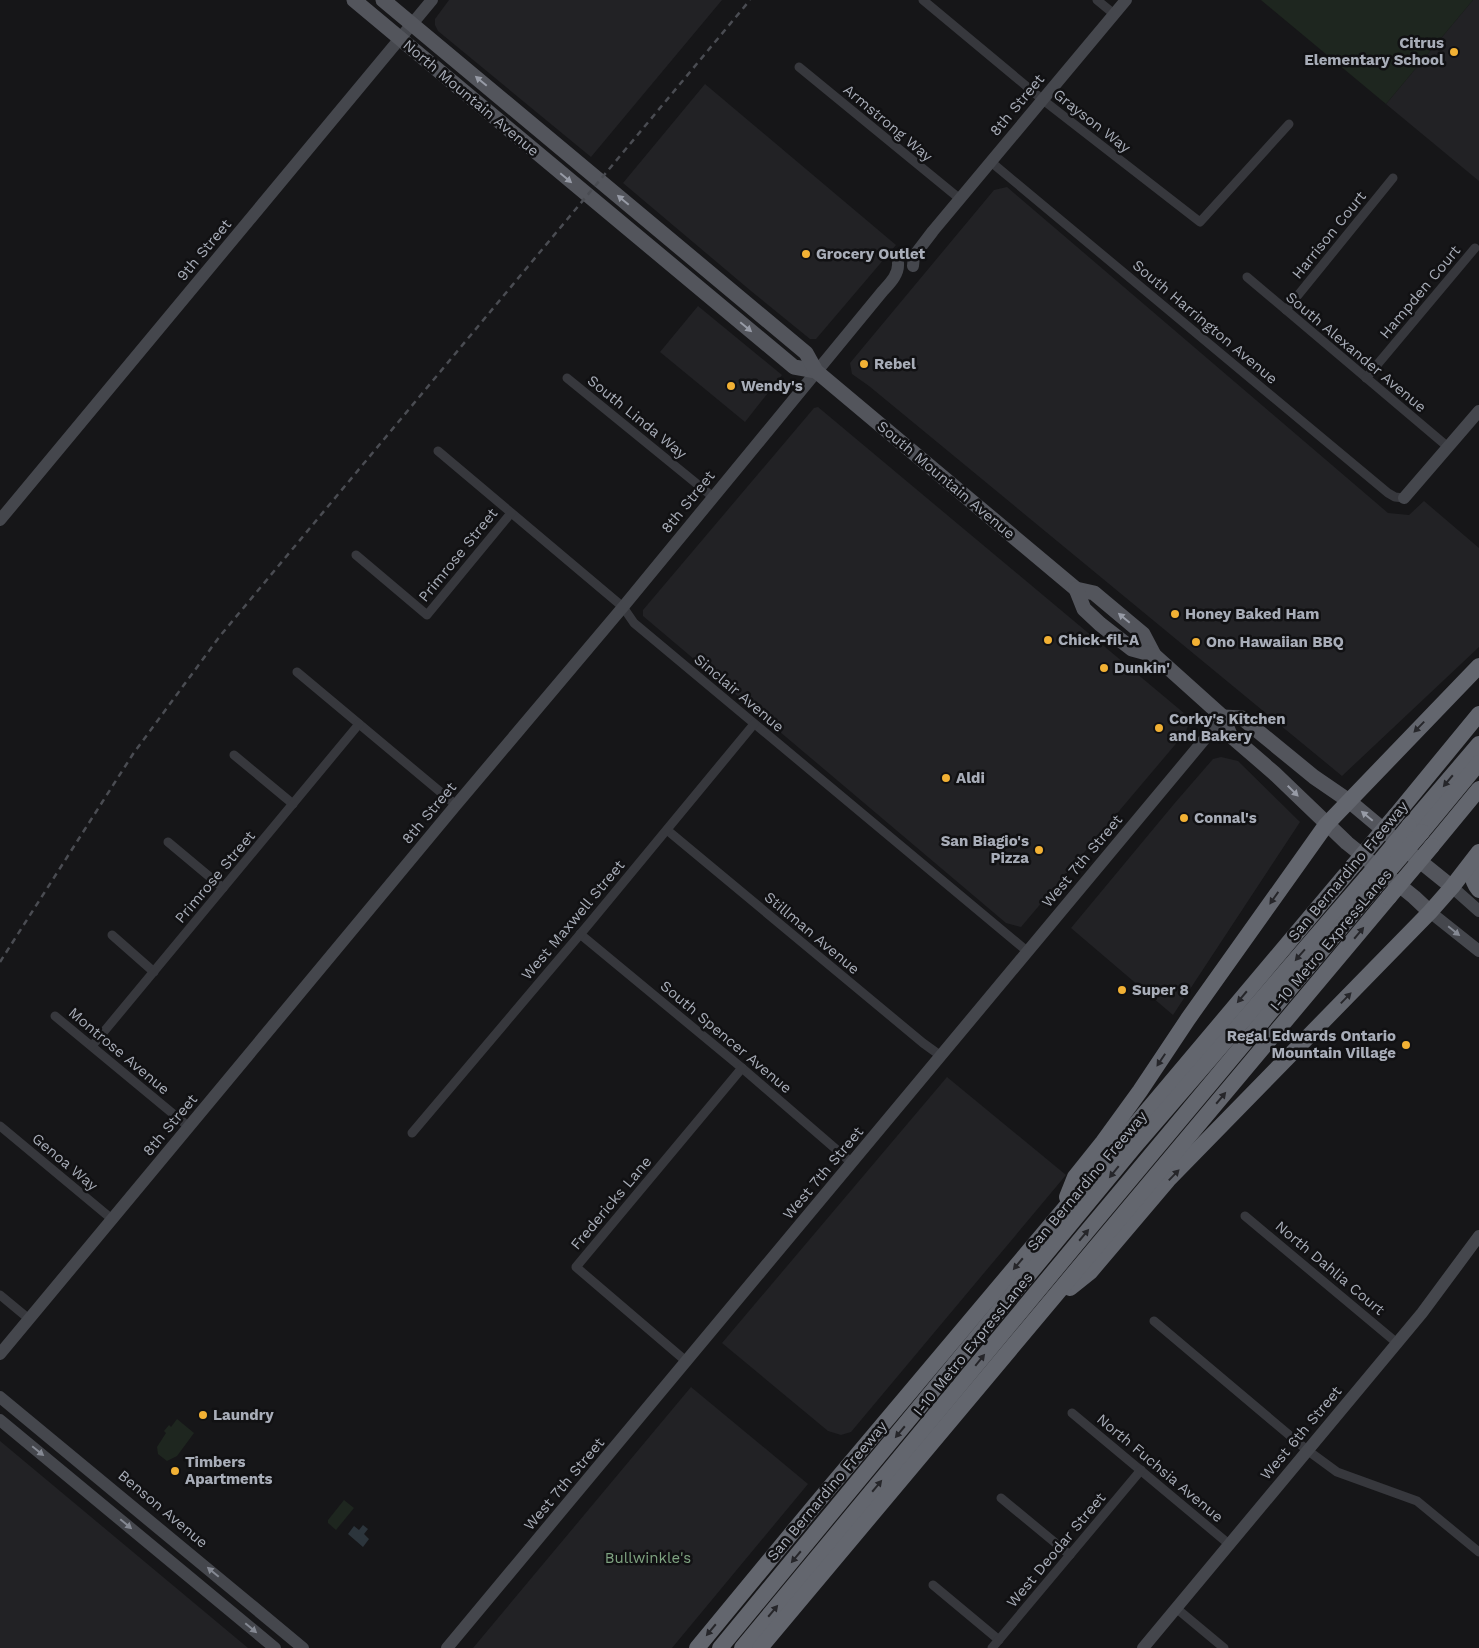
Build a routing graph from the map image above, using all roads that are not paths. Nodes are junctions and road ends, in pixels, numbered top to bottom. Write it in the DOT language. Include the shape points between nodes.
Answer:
graph roads {
  1 [pos="354,0"];
  2 [pos="383,0"];
  3 [pos="432,0"];
  4 [pos="924,0"];
  5 [pos="1097,0"];
  6 [pos="1126,0"];
  7 [pos="1114,14"];
  8 [pos="412,24"];
  9 [pos="400,38"];
  10 [pos="799,67"];
  11 [pos="454,85"];
  12 [pos="1043,100"];
  13 [pos="516,110"];
  14 [pos="503,124"];
  15 [pos="1289,124"];
  16 [pos="991,162"];
  17 [pos="579,164"];
  18 [pos="1393,178"];
  19 [pos="599,180"];
  20 [pos="587,196"];
  21 [pos="960,200"];
  22 [pos="611,216"];
  23 [pos="933,231"];
  24 [pos="1475,248"];
  25 [pos="712,274"];
  26 [pos="1247,277"];
  27 [pos="882,292"];
  28 [pos="705,293"];
  29 [pos="1286,310"];
  30 [pos="758,313"];
  31 [pos="816,371"];
  32 [pos="567,378"];
  33 [pos="1366,378"];
  34 [pos="1479,411"];
  35 [pos="1448,447"];
  36 [pos="438,451"];
  37 [pos="713,497"];
  38 [pos="1404,498"];
  39 [pos="511,513"];
  40 [pos="0,520"];
  41 [pos="356,555"];
  42 [pos="623,607"];
  43 [pos="1479,666"];
  44 [pos="297,672"];
  45 [pos="1479,714"];
  46 [pos="1223,717"];
  47 [pos="359,724"];
  48 [pos="754,724"];
  49 [pos="1479,744"];
  50 [pos="234,755"];
  51 [pos="1479,763"];
  52 [pos="1479,789"];
  53 [pos="1349,801"];
  54 [pos="293,804"];
  55 [pos="456,805"];
  56 [pos="1326,825"];
  57 [pos="1416,829"];
  58 [pos="667,830"];
  59 [pos="168,842"];
  60 [pos="1479,852"];
  61 [pos="1371,883"];
  62 [pos="1452,887"];
  63 [pos="223,888"];
  64 [pos="1479,890"];
  65 [pos="1479,911"];
  66 [pos="1430,912"];
  67 [pos="580,934"];
  68 [pos="112,936"];
  69 [pos="1479,951"];
  70 [pos="1028,952"];
  71 [pos="154,972"];
  72 [pos="55,1016"];
  73 [pos="92,1046"];
  74 [pos="1196,1051"];
  75 [pos="942,1056"];
  76 [pos="742,1068"];
  77 [pos="1204,1118"];
  78 [pos="0,1126"];
  79 [pos="189,1127"];
  80 [pos="412,1132"];
  81 [pos="1135,1146"];
  82 [pos="852,1163"];
  83 [pos="1136,1173"];
  84 [pos="1060,1213"];
  85 [pos="1245,1216"];
  86 [pos="113,1220"];
  87 [pos="1479,1236"];
  88 [pos="0,1295"];
  89 [pos="1043,1310"];
  90 [pos="29,1319"];
  91 [pos="1154,1321"];
  92 [pos="1397,1342"];
  93 [pos="0,1354"];
  94 [pos="687,1362"];
  95 [pos="0,1397"];
  96 [pos="1072,1413"];
  97 [pos="0,1420"];
  98 [pos="1307,1450"];
  99 [pos="1141,1470"];
  100 [pos="101,1479"];
  101 [pos="88,1493"];
  102 [pos="1001,1498"];
  103 [pos="1230,1545"];
  104 [pos="1479,1552"];
  105 [pos="1070,1555"];
  106 [pos="933,1585"];
  107 [pos="1176,1608"];
  108 [pos="998,1640"];
  109 [pos="275,1648"];
  110 [pos="304,1648"];
  111 [pos="447,1648"];
  112 [pos="697,1648"];
  113 [pos="720,1648"];
  114 [pos="742,1648"];
  115 [pos="760,1648"];
  116 [pos="992,1648"];
  117 [pos="1143,1648"];
  118 [pos="1224,1648"];
  1 -- 9 [label="main road, North Mountain Avenue"];
  2 -- 8 [label="main road, North Mountain Avenue"];
  3 -- 8 [label="street, 9th Street"];
  4 -- 12 [label="street, Grayson Way"];
  5 -- 7 [label="street"];
  6 -- 7 [label="street, 8th Street"];
  7 -- 12 [label="street, 8th Street"];
  8 -- 9 [label="street, 9th Street"];
  13 -- 8 [label="main road, North Mountain Avenue, one-way"];
  9 -- 11 [label="main road, North Mountain Avenue"];
  9 -- 40 [label="street, 9th Street"];
  10 -- 21 [label="street, Armstrong Way"];
  11 -- 13 [label="main road" via="486,99 502,114"];
  11 -- 14 [label="main road, North Mountain Avenue"];
  12 -- 15 [label="street, Grayson Way" via="1200,222"];
  12 -- 16 [label="street, 8th Street"];
  13 -- 17 [label="main road, North Mountain Avenue"];
  14 -- 17 [label="main road" via="516,123 552,153"];
  14 -- 20 [label="main road, North Mountain Avenue, one-way"];
  16 -- 21 [label="street, 8th Street"];
  16 -- 38 [label="street, South Harrington Avenue" via="1388,493"];
  17 -- 19 [label="main road, North Mountain Avenue"];
  18 -- 29 [label="street, Harrison Court"];
  25 -- 19 [label="main road, South Mountain Avenue, one-way"];
  20 -- 22 [label="main road, South Mountain Avenue"];
  21 -- 23 [label="street, 8th Street"];
  22 -- 25 [label="main road" via="634,224 700,279"];
  22 -- 28 [label="main road, South Mountain Avenue"];
  23 -- 27 [label="street, 8th Street" via="923,234 882,282"];
  23 -- 27 [label="street, 8th Street" via="933,242 913,266 892,291"];
  24 -- 33 [label="street, Hampden Court"];
  25 -- 30 [label="main road, South Mountain Avenue"];
  26 -- 29 [label="street, South Alexander Avenue"];
  27 -- 31 [label="street, 8th Street"];
  28 -- 30 [label="main road" via="718,292 732,304"];
  28 -- 31 [label="main road, South Mountain Avenue, one-way" via="794,367"];
  29 -- 33 [label="street, South Alexander Avenue"];
  30 -- 31 [label="main road, South Mountain Avenue" via="806,353"];
  31 -- 37 [label="street, 8th Street"];
  31 -- 46 [label="main road, South Mountain Avenue" via="1076,589 1089,614 1132,649 1154,655"];
  32 -- 37 [label="street, South Linda Way"];
  33 -- 35 [label="street, South Alexander Avenue"];
  34 -- 35 [label="street"];
  35 -- 38 [label="street"];
  36 -- 39 [label="street, Sinclair Avenue"];
  37 -- 42 [label="street, 8th Street"];
  39 -- 41 [label="street, Primrose Street" via="427,615"];
  39 -- 42 [label="street, Sinclair Avenue"];
  42 -- 48 [label="street, Sinclair Avenue" via="634,623"];
  42 -- 55 [label="street, 8th Street"];
  43 -- 53 [label="highway, one-way"];
  44 -- 47 [label="street"];
  45 -- 74 [label="highway, San Bernardino Freeway, one-way, bridge"];
  46 -- 53 [label="main road" via="1242,718"];
  46 -- 56 [label="main road, South Mountain Avenue, one-way" via="1230,735"];
  46 -- 70 [label="street, West 7th Street"];
  47 -- 54 [label="street, Primrose Street"];
  47 -- 55 [label="street"];
  48 -- 58 [label="street, West Maxwell Street"];
  48 -- 70 [label="street, Sinclair Avenue"];
  49 -- 57 [label="highway, I-10 Metro ExpressLanes, one-way"];
  50 -- 54 [label="street"];
  51 -- 57 [label="highway, I-10 Metro ExpressLanes"];
  77 -- 52 [label="highway, one-way, bridge"];
  53 -- 56 [label="highway"];
  62 -- 53 [label="main road, one-way"];
  54 -- 63 [label="street, Primrose Street"];
  55 -- 79 [label="street, 8th Street"];
  56 -- 66 [label="main road, South Mountain Avenue"];
  56 -- 84 [label="highway, one-way" via="1135,1098 1075,1177"];
  57 -- 61 [label="highway, I-10 Metro ExpressLanes, bridge"];
  58 -- 67 [label="street, West Maxwell Street"];
  58 -- 75 [label="street, Stillman Avenue" via="916,1038"];
  59 -- 63 [label="street"];
  60 -- 62 [label="highway"];
  60 -- 64 [label="highway" via="1473,883"];
  61 -- 81 [label="highway, I-10 Metro ExpressLanes, one-way"];
  61 -- 83 [label="highway, I-10 Metro ExpressLanes"];
  62 -- 65 [label="street"];
  62 -- 66 [label="highway"];
  63 -- 71 [label="street, Primrose Street"];
  66 -- 69 [label="street, one-way"];
  89 -- 66 [label="highway, one-way" via="1090,1272 1168,1180"];
  67 -- 76 [label="street, South Spencer Avenue"];
  67 -- 80 [label="street, West Maxwell Street"];
  68 -- 71 [label="street"];
  70 -- 75 [label="street, West 7th Street"];
  71 -- 73 [label="street, Primrose Street"];
  72 -- 73 [label="street, Montrose Avenue"];
  73 -- 79 [label="street, Montrose Avenue"];
  74 -- 81 [label="highway"];
  74 -- 84 [label="highway, San Bernardino Freeway"];
  75 -- 82 [label="street, West 7th Street"];
  76 -- 82 [label="street, South Spencer Avenue"];
  76 -- 94 [label="street, Fredericks Lane" via="576,1267"];
  77 -- 83 [label="highway"];
  77 -- 89 [label="highway"];
  78 -- 86 [label="street, Genoa Way"];
  79 -- 86 [label="street, 8th Street"];
  81 -- 113 [label="highway, I-10 Metro ExpressLanes, one-way"];
  82 -- 94 [label="street, West 7th Street"];
  114 -- 83 [label="highway, I-10 Metro ExpressLanes, one-way"];
  84 -- 112 [label="highway, San Bernardino Freeway, one-way"];
  85 -- 92 [label="street, North Dahlia Court"];
  86 -- 90 [label="street, 8th Street"];
  87 -- 92 [label="street, West 6th Street"];
  88 -- 90 [label="street"];
  89 -- 115 [label="highway"];
  90 -- 93 [label="street, 8th Street"];
  91 -- 98 [label="street"];
  92 -- 98 [label="street, West 6th Street"];
  94 -- 111 [label="street, West 7th Street"];
  95 -- 100 [label="street, Benson Avenue"];
  96 -- 99 [label="street, North Fuchsia Avenue"];
  97 -- 101 [label="street, one-way"];
  98 -- 103 [label="street, West 6th Street"];
  98 -- 104 [label="street" via="1337,1472 1416,1501"];
  99 -- 103 [label="street, North Fuchsia Avenue"];
  99 -- 105 [label="street, West Deodar Street"];
  100 -- 101 [label="street"];
  110 -- 100 [label="street, Benson Avenue, one-way"];
  101 -- 109 [label="street, one-way"];
  102 -- 105 [label="street"];
  103 -- 107 [label="street, West 6th Street"];
  105 -- 108 [label="street, West Deodar Street"];
  106 -- 108 [label="street"];
  107 -- 117 [label="street, West 6th Street"];
  107 -- 118 [label="street"];
  108 -- 116 [label="street, West Deodar Street"];
}
